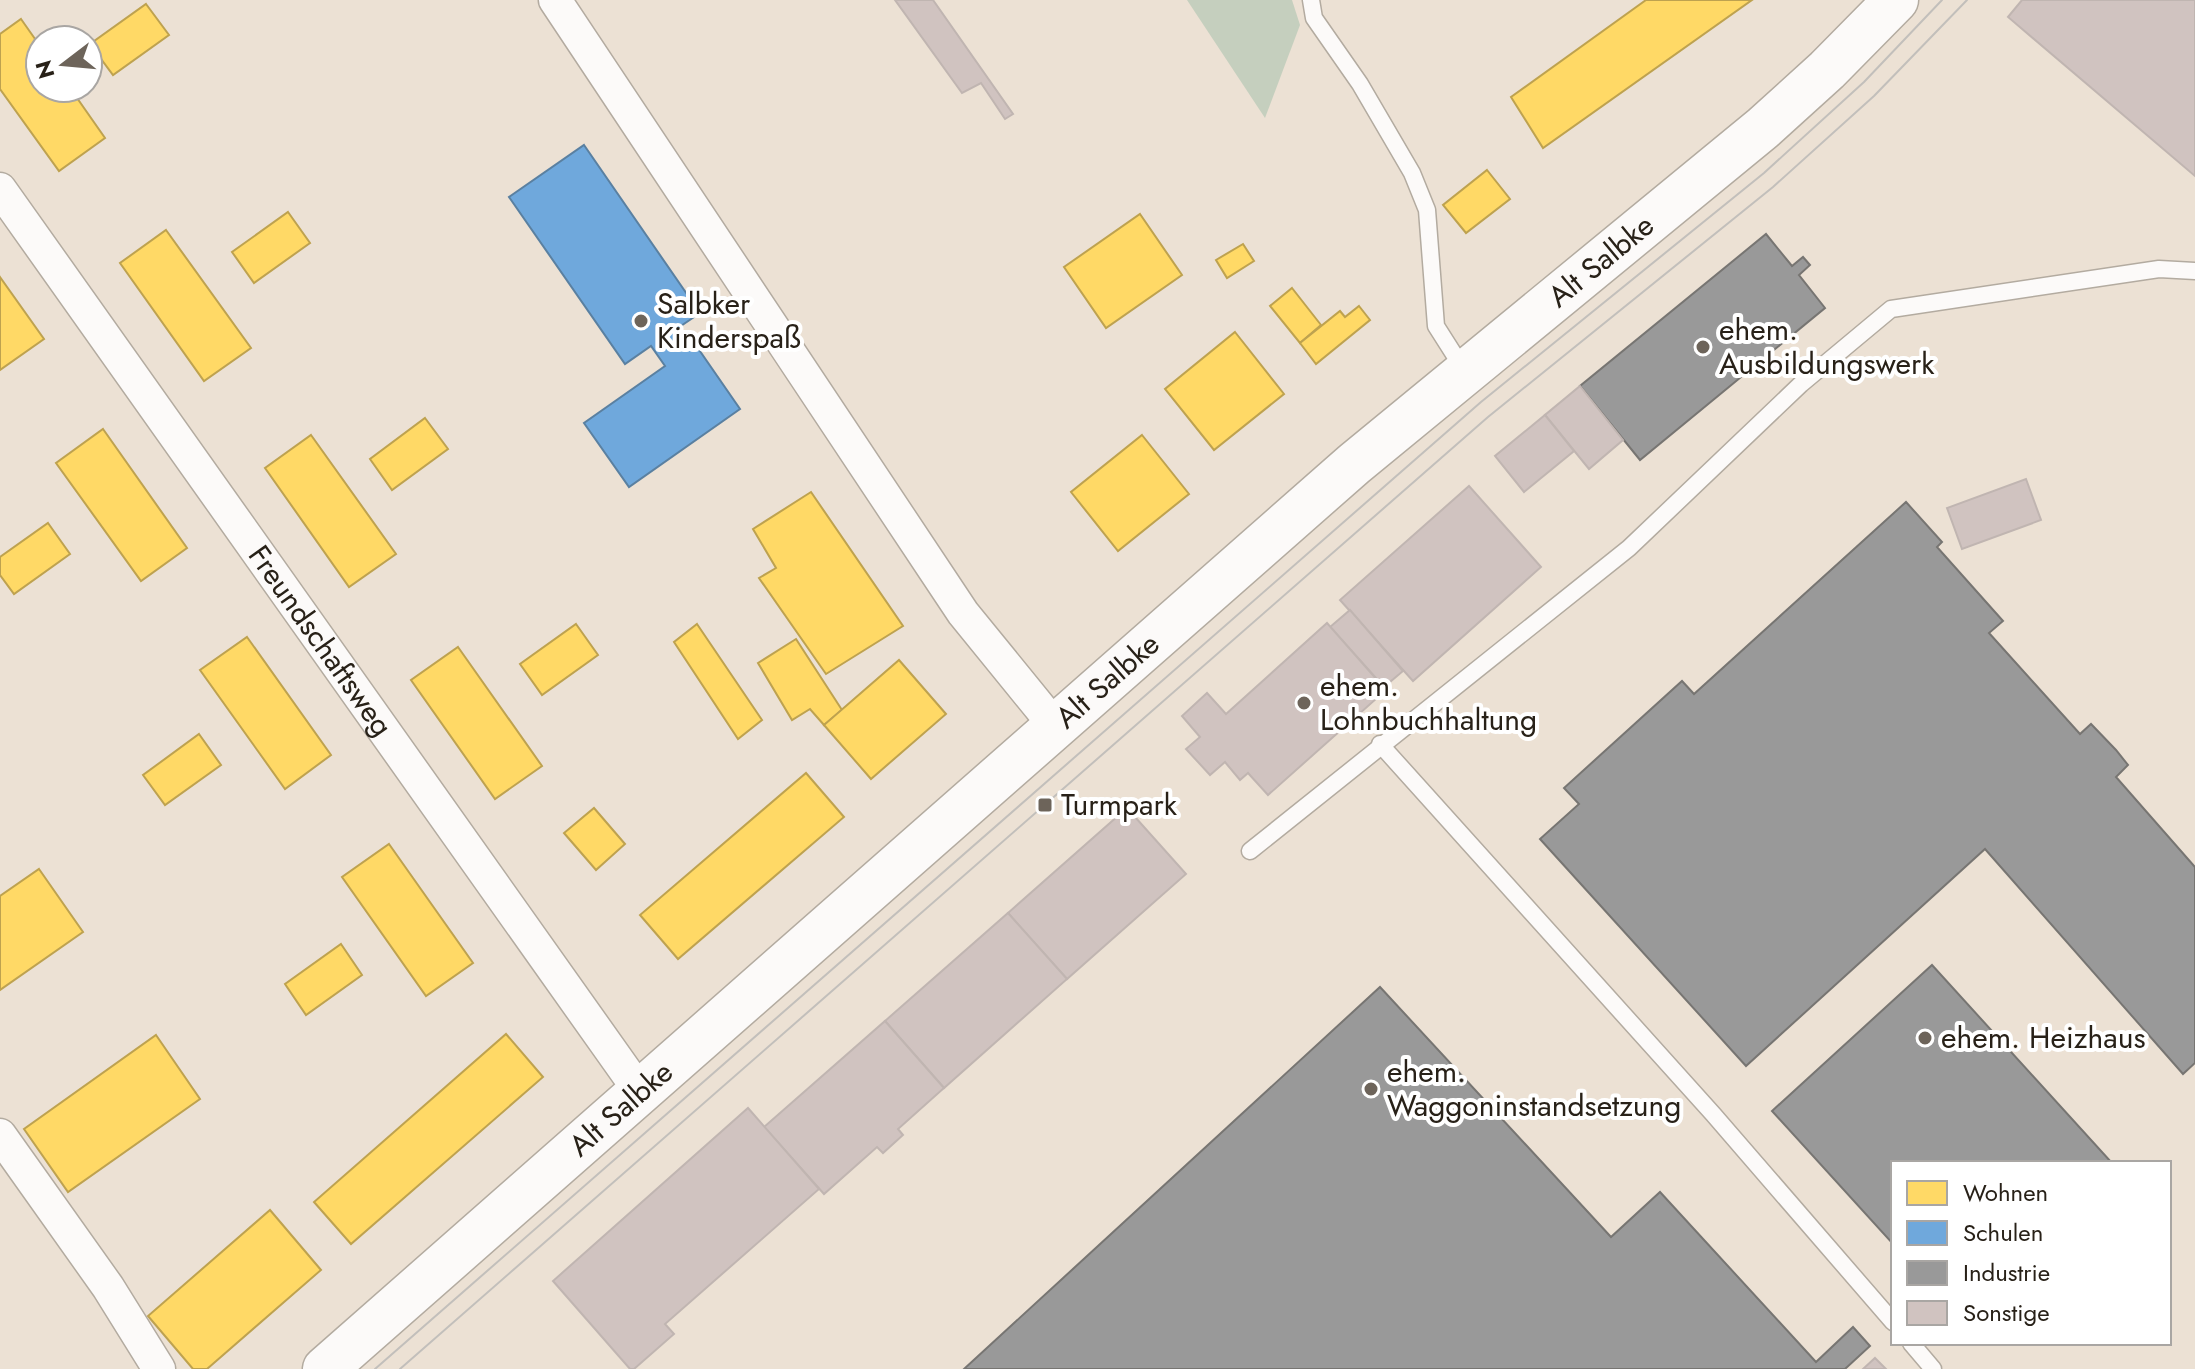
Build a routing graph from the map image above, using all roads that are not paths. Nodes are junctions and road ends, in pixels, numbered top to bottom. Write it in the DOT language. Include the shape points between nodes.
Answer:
graph roads {
  1 [pos="555,0"];
  2 [pos="1311,0"];
  3 [pos="1896,0"];
  4 [pos="0,189"];
  5 [pos="2195,271"];
  6 [pos="1464,370"];
  7 [pos="1055,726"];
  8 [pos="1380,744"];
  9 [pos="1250,851"];
  10 [pos="641,1093"];
  11 [pos="0,1135"];
  12 [pos="1891,1320"];
  13 [pos="1913,1345"];
  14 [pos="159,1369"];
  15 [pos="325,1369"];
  16 [pos="1933,1369"];
  1 -- 7 [label="street" via="946,589"];
  2 -- 6 [label="lane" via="1314,18 1412,173 1427,210 1436,326"];
  3 -- 6 [label="main road, Alt Salbke" via="1763,128"];
  4 -- 10 [label="street, Freundschaftsweg"];
  5 -- 8 [label="lane" via="2159,269 1891,309 1801,384 1629,548"];
  6 -- 7 [label="main road, Alt Salbke"];
  7 -- 10 [label="main road, Alt Salbke"];
  8 -- 9 [label="lane"];
  8 -- 12 [label="lane"];
  10 -- 15 [label="main road, Alt Salbke"];
  11 -- 14 [label="street"];
  13 -- 16 [label="lane"];
}
